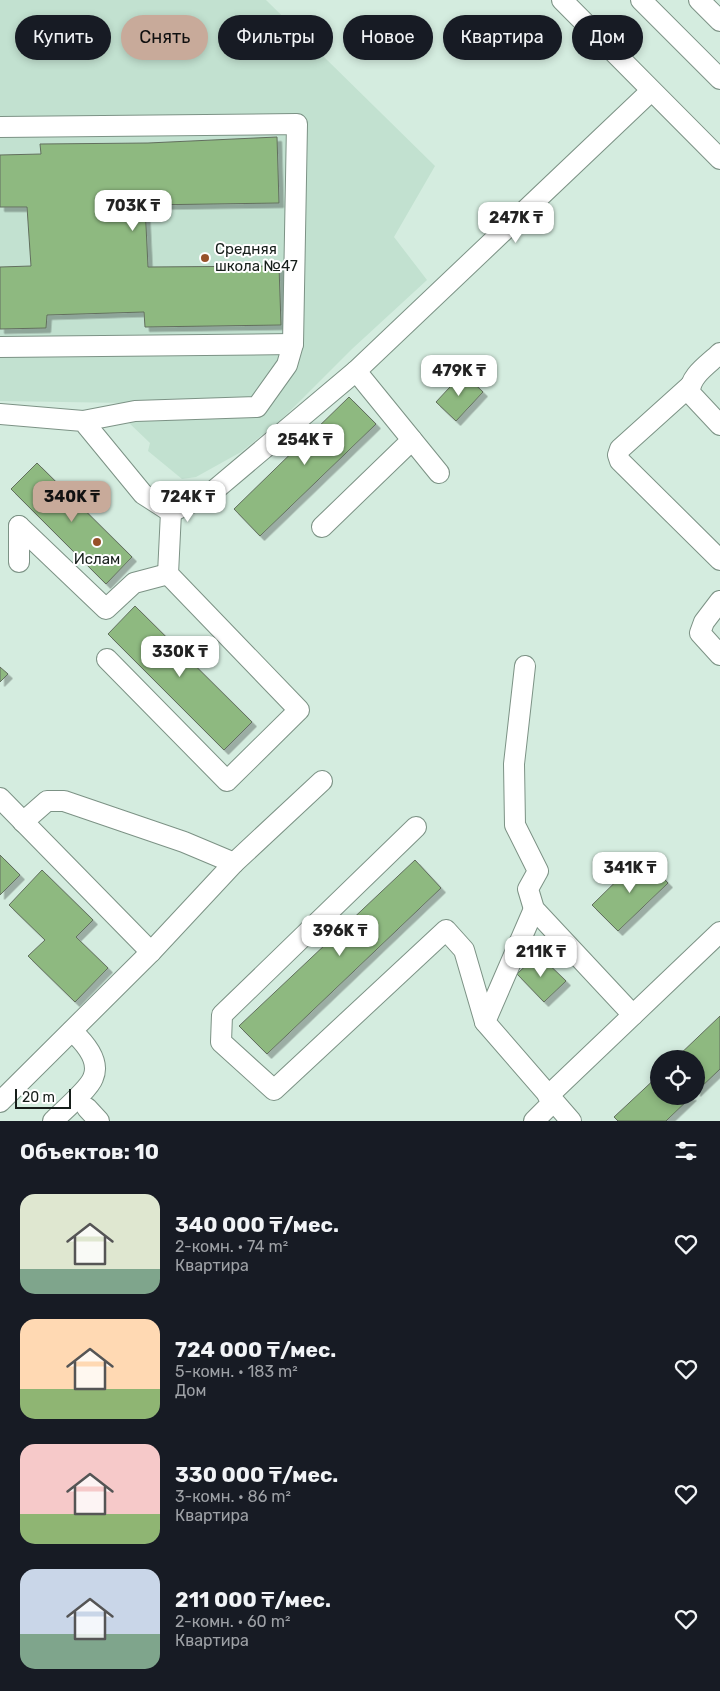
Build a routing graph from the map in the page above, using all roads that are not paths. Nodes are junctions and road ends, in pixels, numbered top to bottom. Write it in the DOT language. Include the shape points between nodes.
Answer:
graph roads {
  1 [pos="562,0"];
  2 [pos="641,0"];
  3 [pos="699,0"];
  4 [pos="720,21"];
  5 [pos="720,79"];
  6 [pos="651,91"];
  7 [pos="0,127"];
  8 [pos="720,159"];
  9 [pos="293,344"];
  10 [pos="0,347"];
  11 [pos="720,353"];
  12 [pos="356,371"];
  13 [pos="690,386"];
  14 [pos="0,414"];
  15 [pos="82,420"];
  16 [pos="720,425"];
  17 [pos="412,440"];
  18 [pos="438,473"];
  19 [pos="171,512"];
  20 [pos="322,527"];
  21 [pos="720,560"];
  22 [pos="19,562"];
  23 [pos="168,574"];
  24 [pos="720,602"];
  25 [pos="720,655"];
  26 [pos="107,659"];
  27 [pos="525,666"];
  28 [pos="322,781"];
  29 [pos="0,798"];
  30 [pos="24,822"];
  31 [pos="416,826"];
  32 [pos="234,863"];
  33 [pos="534,909"];
  34 [pos="720,932"];
  35 [pos="151,952"];
  36 [pos="633,1015"];
  37 [pos="485,1022"];
  38 [pos="72,1031"];
  39 [pos="551,1099"];
  40 [pos="0,1102"];
  41 [pos="53,1121"];
  42 [pos="534,1121"];
  43 [pos="571,1121"];
  1 -- 6 [label="street"];
  2 -- 5 [label="street"];
  3 -- 4 [label="street"];
  6 -- 8 [label="street"];
  6 -- 12 [label="street"];
  7 -- 9 [label="street" via="297,124"];
  9 -- 10 [label="street"];
  9 -- 15 [label="street" via="287,365 257,407 135,411"];
  11 -- 13 [label="street"];
  12 -- 17 [label="street"];
  12 -- 19 [label="street" via="210,494"];
  13 -- 16 [label="street" via="690,393"];
  13 -- 21 [label="street" via="620,449 618,455 620,461"];
  14 -- 15 [label="street"];
  15 -- 19 [label="street" via="143,494"];
  17 -- 18 [label="street"];
  17 -- 20 [label="street"];
  19 -- 23 [label="street"];
  22 -- 23 [label="street" via="20,526 106,609 134,583"];
  23 -- 26 [label="street" via="299,710 227,781"];
  24 -- 25 [label="street" via="704,622 700,633"];
  27 -- 33 [label="street" via="514,764 515,825 538,871 528,889"];
  28 -- 32 [label="street"];
  29 -- 30 [label="street"];
  30 -- 32 [label="street" via="47,801 64,801 184,842"];
  30 -- 35 [label="street"];
  31 -- 37 [label="street" via="222,1015 221,1042 274,1090 446,930 464,950"];
  32 -- 35 [label="street"];
  33 -- 36 [label="street"];
  33 -- 37 [label="street"];
  34 -- 36 [label="street"];
  35 -- 38 [label="street"];
  36 -- 39 [label="street"];
  37 -- 39 [label="street"];
  38 -- 40 [label="street"];
  38 -- 41 [label="street" via="83,1041 94,1061 93,1078"];
  39 -- 42 [label="street"];
  39 -- 43 [label="street"];
}
